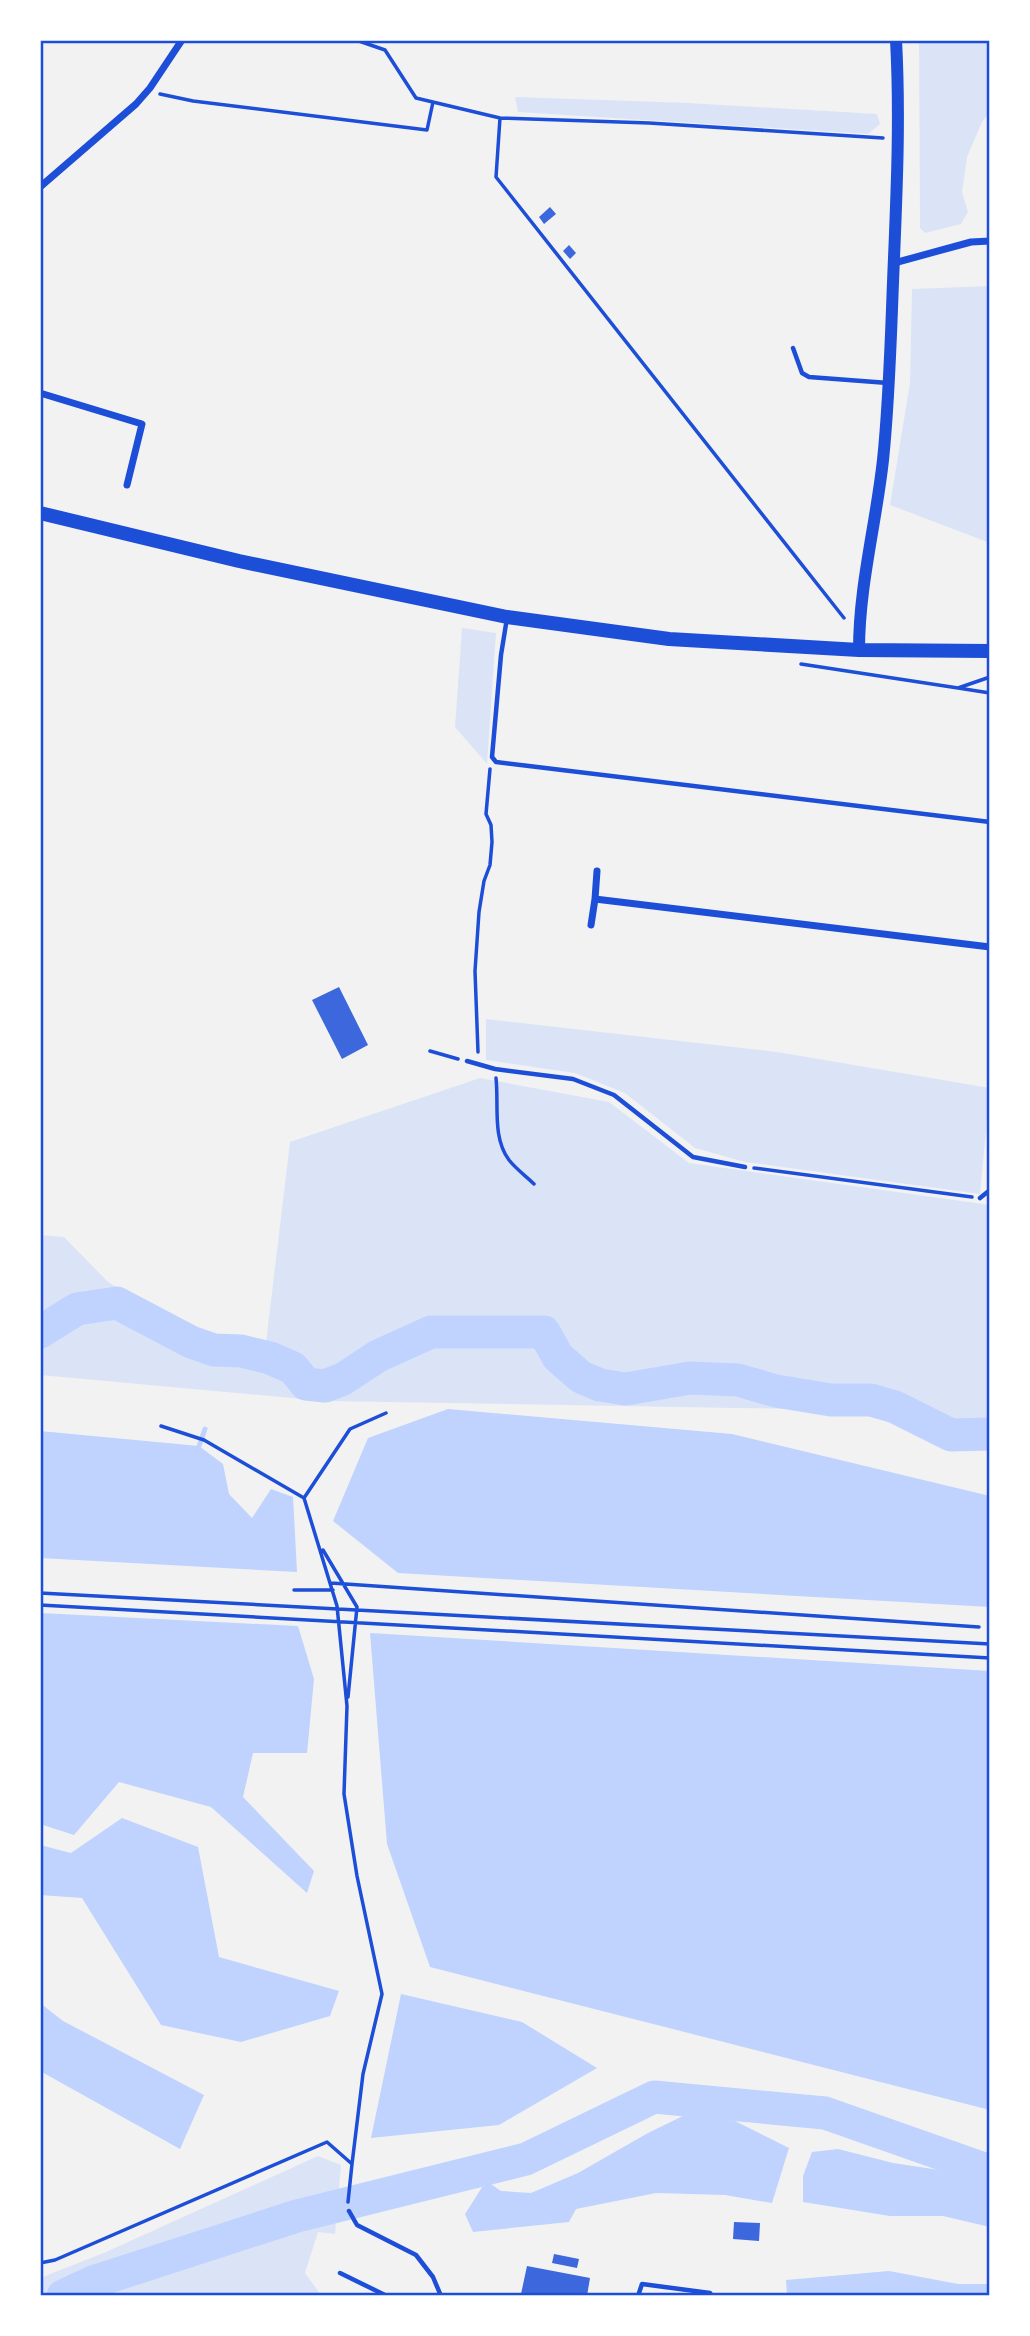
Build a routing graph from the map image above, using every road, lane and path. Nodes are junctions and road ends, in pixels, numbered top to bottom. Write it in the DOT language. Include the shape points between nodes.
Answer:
graph roads {
  1 [pos="182,40"];
  2 [pos="356,40"];
  3 [pos="896,40"];
  4 [pos="148,91"];
  5 [pos="433,102"];
  6 [pos="500,118"];
  7 [pos="897,139"];
  8 [pos="40,187"];
  9 [pos="990,240"];
  10 [pos="894,263"];
  11 [pos="793,348"];
  12 [pos="888,383"];
  13 [pos="40,393"];
  14 [pos="127,485"];
  15 [pos="40,513"];
  16 [pos="844,616"];
  17 [pos="507,617"];
  18 [pos="779,646"];
  19 [pos="859,650"];
  20 [pos="990,651"];
  21 [pos="990,677"];
  22 [pos="958,688"];
  23 [pos="990,694"];
  24 [pos="492,757"];
  25 [pos="990,822"];
  26 [pos="597,871"];
  27 [pos="595,899"];
  28 [pos="591,925"];
  29 [pos="990,947"];
  30 [pos="430,1051"];
  31 [pos="467,1061"];
  32 [pos="479,1065"];
  33 [pos="495,1069"];
  34 [pos="745,1167"];
  35 [pos="534,1184"];
  36 [pos="990,1190"];
  37 [pos="980,1198"];
  38 [pos="386,1413"];
  39 [pos="161,1426"];
  40 [pos="304,1498"];
  41 [pos="320,1545"];
  42 [pos="331,1583"];
  43 [pos="343,1584"];
  44 [pos="294,1590"];
  45 [pos="333,1590"];
  46 [pos="40,1593"];
  47 [pos="40,1605"];
  48 [pos="337,1609"];
  49 [pos="357,1610"];
  50 [pos="338,1620"];
  51 [pos="356,1623"];
  52 [pos="979,1627"];
  53 [pos="990,1644"];
  54 [pos="990,1658"];
  55 [pos="347,1706"];
  56 [pos="352,2164"];
  57 [pos="347,2193"];
  58 [pos="349,2211"];
  59 [pos="40,2263"];
  60 [pos="340,2273"];
  61 [pos="387,2296"];
  62 [pos="441,2296"];
  63 [pos="638,2296"];
  64 [pos="712,2296"];
  1 -- 4 [label="street"];
  2 -- 5 [label="path" via="385,50 416,98"];
  3 -- 7 [label="street"];
  4 -- 5 [label="path" via="193,101 427,130"];
  4 -- 8 [label="street"];
  5 -- 6 [label="path"];
  6 -- 7 [label="path"];
  6 -- 16 [label="path" via="496,177"];
  7 -- 10 [label="street"];
  9 -- 10 [label="street"];
  10 -- 12 [label="street"];
  11 -- 12 [label="lane" via="802,373 809,377"];
  12 -- 19 [label="street" via="883,462 861,598"];
  13 -- 14 [label="street" via="142,424"];
  15 -- 17 [label="main road"];
  17 -- 18 [label="main road" via="642,636"];
  17 -- 24 [label="lane"];
  18 -- 19 [label="main road"];
  18 -- 22 [label="path" via="795,663"];
  19 -- 20 [label="main road"];
  21 -- 22 [label="path"];
  22 -- 23 [label="path"];
  24 -- 25 [label="lane" via="496,762"];
  24 -- 32 [label="path" via="486,814 492,842 479,912 475,971"];
  26 -- 27 [label="street"];
  27 -- 28 [label="street"];
  27 -- 29 [label="street"];
  30 -- 31 [label="path"];
  31 -- 32 [label="lane"];
  32 -- 33 [label="lane"];
  33 -- 34 [label="lane" via="573,1079 614,1096 693,1157"];
  33 -- 35 [label="path" via="496,1126 508,1159"];
  34 -- 37 [label="path"];
  36 -- 37 [label="lane"];
  38 -- 40 [label="path" via="350,1429"];
  39 -- 40 [label="path" via="204,1440"];
  40 -- 41 [label="path"];
  41 -- 42 [label="path"];
  41 -- 43 [label="path"];
  42 -- 43 [label="path"];
  42 -- 45 [label="path"];
  43 -- 49 [label="path"];
  43 -- 52 [label="path"];
  44 -- 45 [label="path"];
  45 -- 48 [label="path"];
  46 -- 48 [label="path"];
  47 -- 50 [label="path"];
  48 -- 49 [label="path"];
  48 -- 50 [label="path"];
  49 -- 51 [label="path"];
  49 -- 53 [label="path"];
  50 -- 51 [label="path"];
  50 -- 55 [label="path"];
  51 -- 54 [label="path"];
  51 -- 55 [label="path"];
  55 -- 56 [label="path" via="344,1794 382,1994 363,2074"];
  56 -- 57 [label="path"];
  56 -- 59 [label="path" via="327,2142"];
  58 -- 62 [label="lane" via="357,2225 416,2255"];
  60 -- 61 [label="lane"];
  63 -- 64 [label="lane" via="642,2284"];
}
